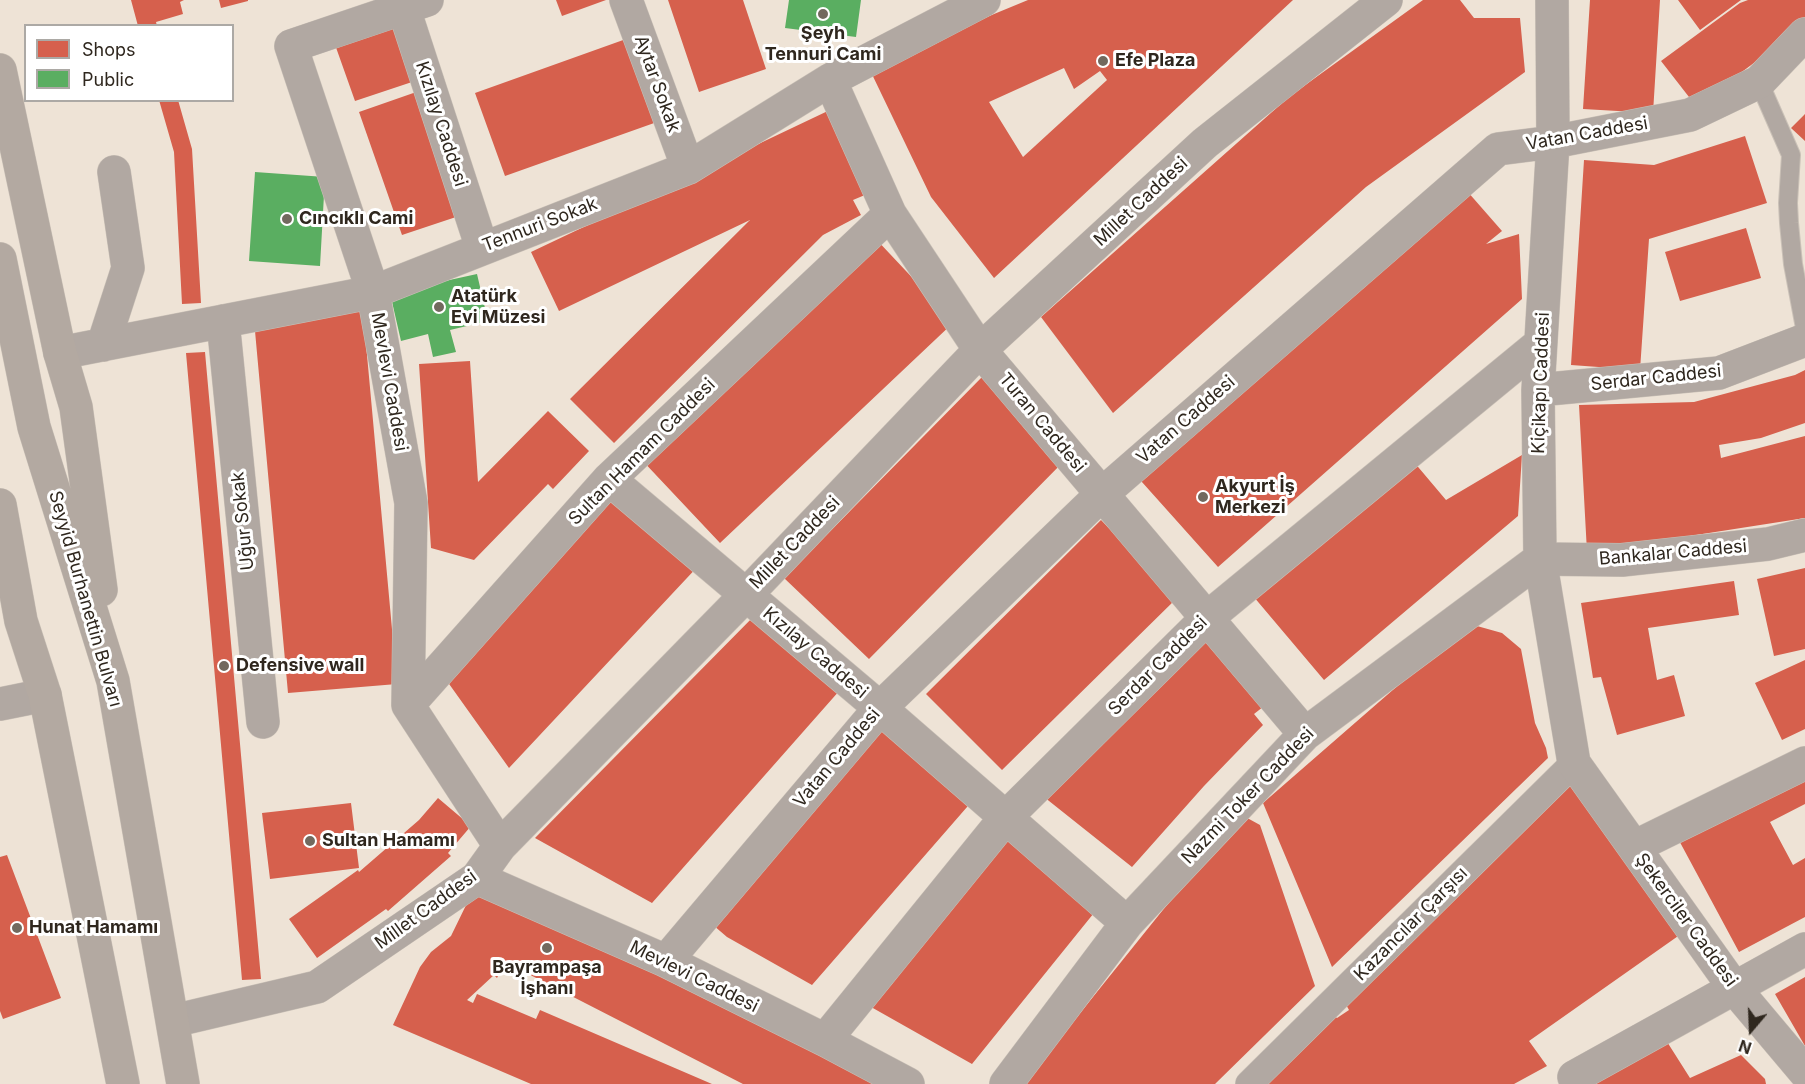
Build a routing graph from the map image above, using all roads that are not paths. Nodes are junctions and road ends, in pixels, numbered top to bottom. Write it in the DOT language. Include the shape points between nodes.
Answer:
graph roads {
  1 [pos="626,0"];
  2 [pos="984,0"];
  3 [pos="1386,0"];
  4 [pos="1552,0"];
  5 [pos="410,3"];
  6 [pos="952,8"];
  7 [pos="1805,34"];
  8 [pos="0,70"];
  9 [pos="830,80"];
  10 [pos="1759,82"];
  11 [pos="1553,142"];
  12 [pos="688,168"];
  13 [pos="114,172"];
  14 [pos="890,214"];
  15 [pos="482,248"];
  16 [pos="0,259"];
  17 [pos="373,292"];
  18 [pos="223,321"];
  19 [pos="1805,328"];
  20 [pos="1805,340"];
  21 [pos="1540,344"];
  22 [pos="103,345"];
  23 [pos="980,350"];
  24 [pos="60,353"];
  25 [pos="1538,390"];
  26 [pos="609,479"];
  27 [pos="1102,494"];
  28 [pos="0,505"];
  29 [pos="1805,535"];
  30 [pos="1540,559"];
  31 [pos="0,560"];
  32 [pos="746,596"];
  33 [pos="1207,618"];
  34 [pos="21,621"];
  35 [pos="113,681"];
  36 [pos="45,695"];
  37 [pos="0,704"];
  38 [pos="408,705"];
  39 [pos="880,708"];
  40 [pos="263,722"];
  41 [pos="1305,734"];
  42 [pos="1574,763"];
  43 [pos="1805,763"];
  44 [pos="1006,817"];
  45 [pos="500,846"];
  46 [pos="1634,847"];
  47 [pos="477,878"];
  48 [pos="1127,923"];
  49 [pos="1805,949"];
  50 [pos="666,961"];
  51 [pos="1735,989"];
  52 [pos="173,1021"];
  53 [pos="825,1040"];
  54 [pos="1805,1072"];
  55 [pos="1574,1077"];
  56 [pos="123,1084"];
  57 [pos="183,1084"];
  58 [pos="908,1084"];
  59 [pos="1006,1084"];
  60 [pos="1249,1084"];
  1 -- 12 [label="street, Aytar Sokak"];
  2 -- 6 [label="street, Tennuri Sokak"];
  3 -- 23 [label="street, Millet Caddesi" via="1205,142"];
  4 -- 11 [label="street, Kiçikapı Caddesi"];
  5 -- 15 [label="street, Kızılay Caddesi"];
  5 -- 17 [label="street, Mevlevi Caddesi" via="291,46"];
  6 -- 9 [label="street, Tennuri Sokak"];
  7 -- 10 [label="street, Vatan Caddesi"];
  8 -- 24 [label="main road"];
  9 -- 12 [label="street, Tennuri Sokak"];
  9 -- 14 [label="street, Turan Caddesi"];
  10 -- 11 [label="street, Vatan Caddesi" via="1690,115"];
  10 -- 19 [label="lane" via="1791,155 1789,223"];
  11 -- 21 [label="street, Kiçikapı Caddesi"];
  11 -- 27 [label="street, Vatan Caddesi" via="1498,148"];
  12 -- 15 [label="street, Tennuri Sokak"];
  13 -- 22 [label="street" via="128,268"];
  14 -- 23 [label="street, Turan Caddesi"];
  14 -- 26 [label="street, Sultan Hamam Caddesi"];
  15 -- 17 [label="street, Tennuri Sokak"];
  16 -- 35 [label="main road, Seyyid Burhanettin Bulvarı" via="34,426"];
  17 -- 18 [label="street, Tennuri Sokak"];
  17 -- 38 [label="street, Mevlevi Caddesi" via="411,503"];
  18 -- 22 [label="street, Tennuri Sokak"];
  18 -- 40 [label="street, Uğur Sokak"];
  20 -- 25 [label="street, Serdar Caddesi" via="1719,373"];
  21 -- 25 [label="street, Kiçikapı Caddesi"];
  21 -- 33 [label="street, Serdar Caddesi"];
  22 -- 24 [label="street, Tennuri Sokak"];
  23 -- 27 [label="street, Turan Caddesi"];
  23 -- 32 [label="street, Millet Caddesi"];
  24 -- 35 [label="main road" via="76,408"];
  25 -- 30 [label="street, Kiçikapı Caddesi"];
  26 -- 32 [label="street, Kızılay Caddesi"];
  26 -- 38 [label="street, Sultan Hamam Caddesi"];
  27 -- 33 [label="street, Turan Caddesi"];
  27 -- 39 [label="street, Vatan Caddesi"];
  28 -- 34 [label="main road"];
  29 -- 30 [label="street, Bankalar Caddesi" via="1768,544 1622,560"];
  30 -- 41 [label="street, Nazmi Toker Caddesi"];
  30 -- 42 [label="street, Kiçikapı Caddesi"];
  31 -- 34 [label="main road"];
  32 -- 39 [label="street, Kızılay Caddesi"];
  32 -- 45 [label="street, Millet Caddesi"];
  33 -- 41 [label="street, Turan Caddesi"];
  33 -- 44 [label="street, Serdar Caddesi"];
  34 -- 36 [label="main road"];
  35 -- 52 [label="main road, Seyyid Burhanettin Bulvarı"];
  36 -- 37 [label="street"];
  36 -- 56 [label="main road"];
  38 -- 45 [label="street"];
  39 -- 44 [label="street, Kızılay Caddesi"];
  39 -- 50 [label="street, Vatan Caddesi"];
  41 -- 48 [label="street, Nazmi Toker Caddesi"];
  42 -- 46 [label="street, Şekerciler Caddesi"];
  42 -- 60 [label="street, Kazancılar Çarşısı"];
  43 -- 46 [label="street"];
  44 -- 48 [label="street, Kızılay Caddesi"];
  44 -- 53 [label="street, Serdar Caddesi"];
  45 -- 47 [label="street, Millet Caddesi"];
  46 -- 51 [label="street, Şekerciler Caddesi"];
  47 -- 50 [label="street, Mevlevi Caddesi"];
  47 -- 52 [label="street, Millet Caddesi" via="317,987"];
  48 -- 59 [label="street, Nazmi Toker Caddesi"];
  49 -- 51 [label="street"];
  50 -- 53 [label="street, Mevlevi Caddesi"];
  51 -- 54 [label="street, Şekerciler Caddesi"];
  51 -- 55 [label="street"];
  52 -- 57 [label="main road, Seyyid Burhanettin Bulvarı"];
  53 -- 58 [label="street, Mevlevi Caddesi"];
}
